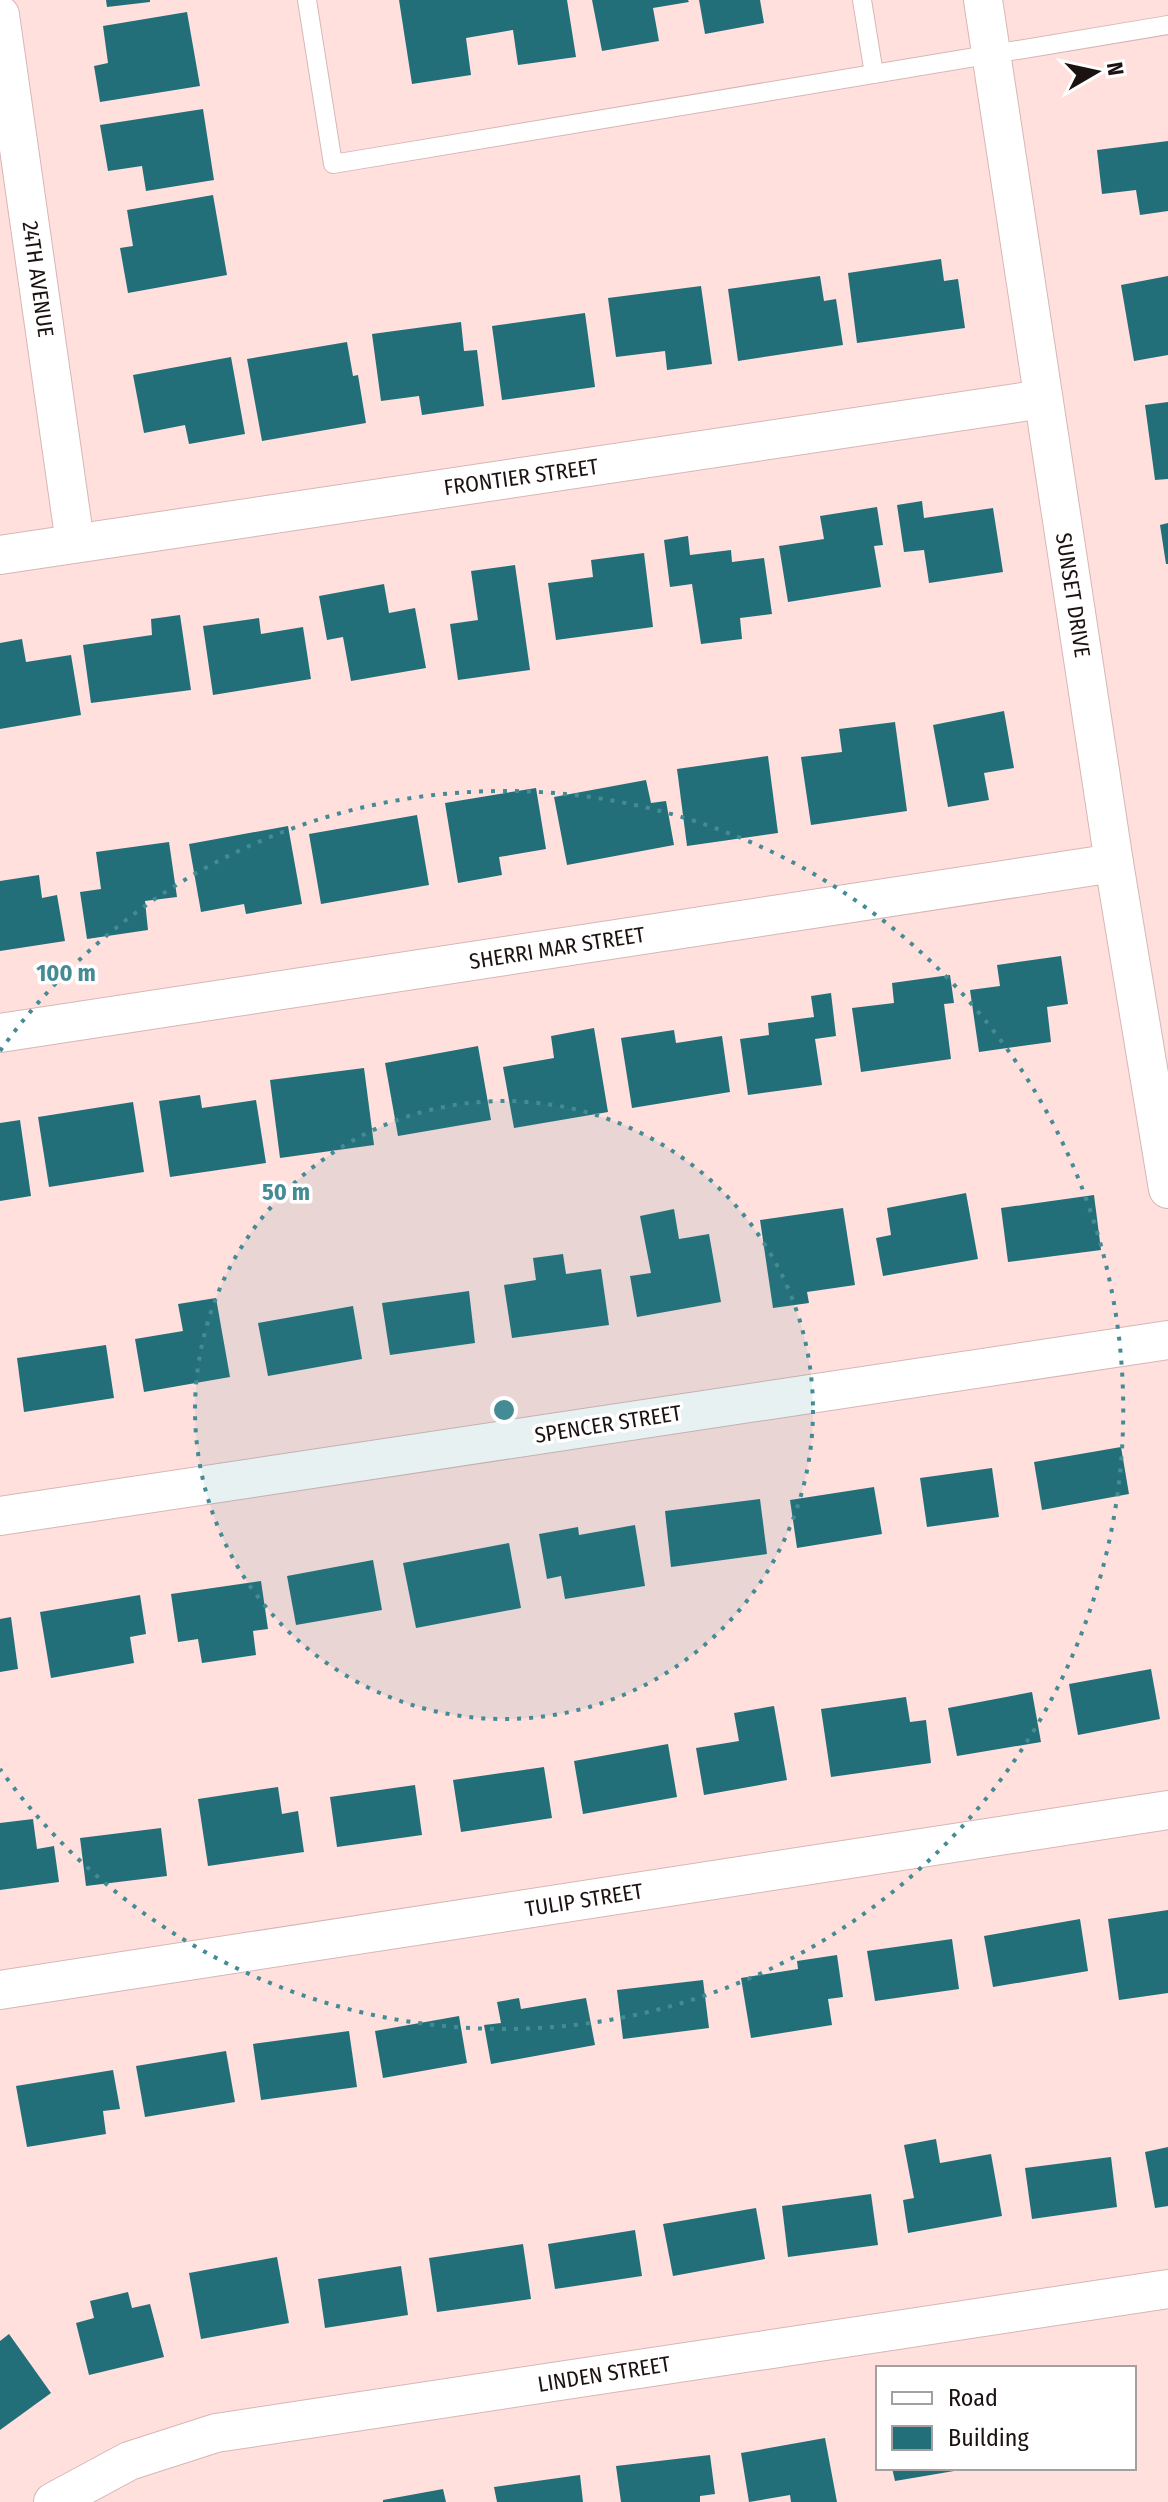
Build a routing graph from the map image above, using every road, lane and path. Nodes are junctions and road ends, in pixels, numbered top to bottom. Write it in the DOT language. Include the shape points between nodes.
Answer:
graph roads {
  1 [pos="307,0"];
  2 [pos="862,0"];
  3 [pos="983,0"];
  4 [pos="0,15"];
  5 [pos="1168,25"];
  6 [pos="992,55"];
  7 [pos="874,74"];
  8 [pos="6,84"];
  9 [pos="1043,399"];
  10 [pos="75,543"];
  11 [pos="0,555"];
  12 [pos="1114,863"];
  13 [pos="0,1033"];
  14 [pos="1168,1189"];
  15 [pos="1168,1340"];
  16 [pos="0,1516"];
  17 [pos="1168,1810"];
  18 [pos="0,1990"];
  19 [pos="1168,2289"];
  20 [pos="53,2502"];
  1 -- 7 [label="lane" via="333,164"];
  2 -- 7 [label="lane"];
  3 -- 6 [label="street, SUNSET DRIVE"];
  4 -- 8 [label="street, 24TH AVENUE"];
  5 -- 6 [label="lane"];
  6 -- 7 [label="lane"];
  6 -- 9 [label="street, SUNSET DRIVE"];
  8 -- 10 [label="street, 24TH AVENUE"];
  9 -- 10 [label="street, FRONTIER STREET"];
  9 -- 12 [label="street, SUNSET DRIVE"];
  10 -- 11 [label="street, FRONTIER STREET"];
  12 -- 13 [label="street, SHERRI MAR STREET"];
  12 -- 14 [label="street, SUNSET DRIVE"];
  15 -- 16 [label="street, SPENCER STREET"];
  17 -- 18 [label="street, TULIP STREET"];
  19 -- 20 [label="street, LINDEN STREET" via="216,2433 129,2461"];
}
